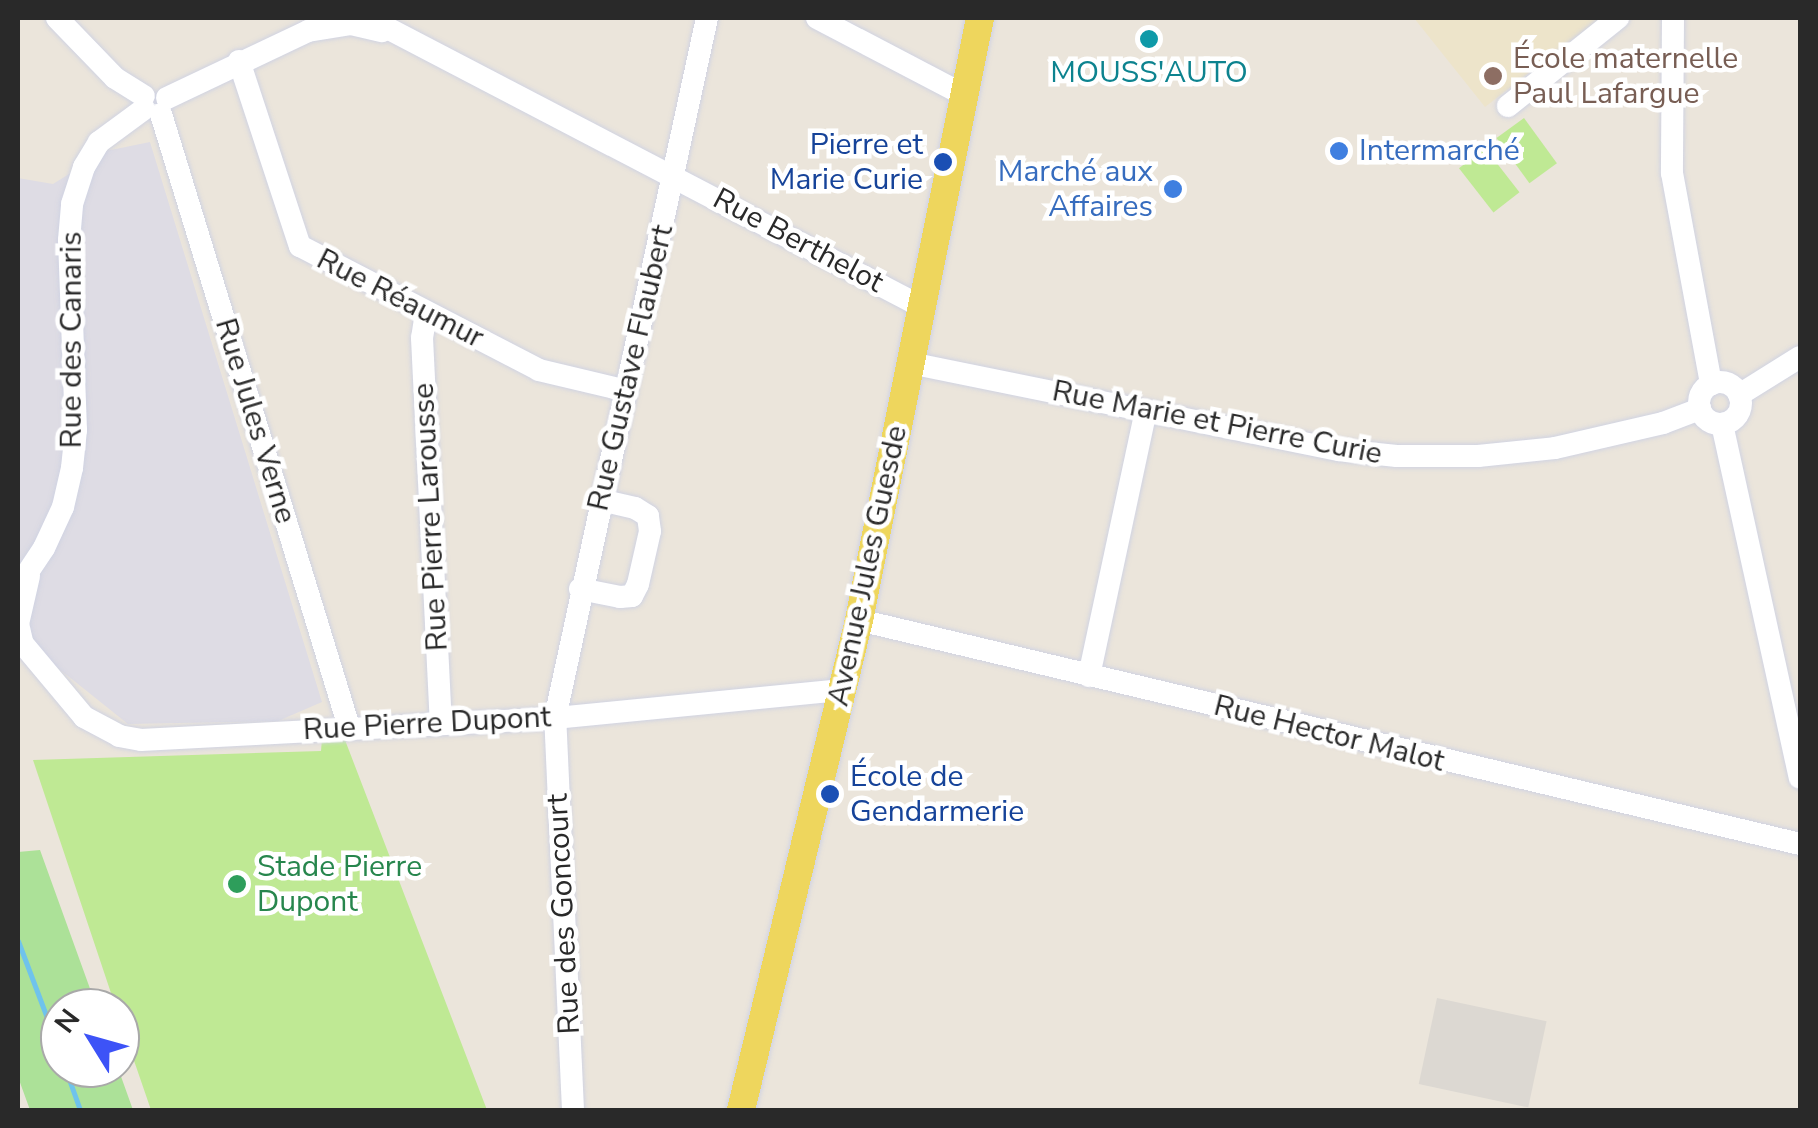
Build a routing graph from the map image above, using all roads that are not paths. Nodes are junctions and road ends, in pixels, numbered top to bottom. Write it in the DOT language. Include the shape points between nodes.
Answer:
graph roads {
  1 [pos="57,18"];
  2 [pos="369,18"];
  3 [pos="707,18"];
  4 [pos="818,18"];
  5 [pos="980,18"];
  6 [pos="1618,18"];
  7 [pos="1674,18"];
  8 [pos="312,22"];
  9 [pos="405,38"];
  10 [pos="240,62"];
  11 [pos="964,95"];
  12 [pos="154,104"];
  13 [pos="1508,106"];
  14 [pos="673,177"];
  15 [pos="922,307"];
  16 [pos="426,313"];
  17 [pos="1800,358"];
  18 [pos="910,363"];
  19 [pos="1711,384"];
  20 [pos="627,391"];
  21 [pos="1738,395"];
  22 [pos="1700,409"];
  23 [pos="1146,411"];
  24 [pos="1722,424"];
  25 [pos="600,500"];
  26 [pos="24,578"];
  27 [pos="580,589"];
  28 [pos="859,620"];
  29 [pos="24,650"];
  30 [pos="1089,676"];
  31 [pos="842,690"];
  32 [pos="555,718"];
  33 [pos="441,722"];
  34 [pos="348,728"];
  35 [pos="1800,778"];
  36 [pos="1800,844"];
  37 [pos="574,1110"];
  38 [pos="740,1110"];
  1 -- 12 [label="street" via="114,78"];
  2 -- 9 [label="street"];
  3 -- 14 [label="street, Rue Gustave Flaubert"];
  4 -- 11 [label="street"];
  5 -- 11 [label="main road, Avenue Jules Guesde"];
  6 -- 13 [label="street"];
  7 -- 19 [label="street" via="1672,173"];
  8 -- 9 [label="street"];
  8 -- 10 [label="street, Rue des Canaris" via="250,50"];
  9 -- 14 [label="street, Rue Berthelot"];
  10 -- 12 [label="street, Rue des Canaris"];
  10 -- 16 [label="street, Rue Réaumur" via="300,246"];
  11 -- 15 [label="main road, Avenue Jules Guesde"];
  12 -- 26 [label="street, Rue des Canaris" via="99,142 72,204 72,468 63,507"];
  12 -- 34 [label="street, Rue Jules Verne"];
  14 -- 15 [label="street, Rue Berthelot"];
  14 -- 20 [label="street, Rue Gustave Flaubert"];
  15 -- 18 [label="main road, Avenue Jules Guesde"];
  16 -- 20 [label="street, Rue Réaumur" via="538,370"];
  16 -- 33 [label="street, Rue Pierre Larousse"];
  17 -- 21 [label="street"];
  18 -- 23 [label="street, Rue Marie et Pierre Curie"];
  18 -- 28 [label="main road, Avenue Jules Guesde"];
  19 -- 21 [label="street" via="1730,385"];
  19 -- 22 [label="street" via="1702,392"];
  20 -- 25 [label="street, Rue Gustave Flaubert"];
  21 -- 24 [label="street" via="1738,414"];
  22 -- 23 [label="street, Rue Marie et Pierre Curie" via="1555,448 1478,456 1339,450"];
  22 -- 24 [label="street"];
  23 -- 30 [label="street"];
  24 -- 35 [label="street"];
  25 -- 27 [label="street, Rue Gustave Flaubert"];
  25 -- 27 [label="street" via="648,516 650,532 632,596"];
  26 -- 29 [label="street, Rue des Canaris" via="18,624"];
  27 -- 32 [label="street, Rue Gustave Flaubert"];
  28 -- 30 [label="street, Rue Hector Malot"];
  28 -- 31 [label="main road, Avenue Jules Guesde"];
  29 -- 34 [label="street, Rue Pierre Dupont" via="84,717 119,736"];
  30 -- 36 [label="street, Rue Hector Malot"];
  31 -- 32 [label="street, Rue Pierre Dupont"];
  31 -- 38 [label="main road, Avenue Jules Guesde"];
  32 -- 33 [label="street, Rue Pierre Dupont"];
  32 -- 37 [label="street, Rue des Goncourt"];
  33 -- 34 [label="street, Rue Pierre Dupont"];
}
